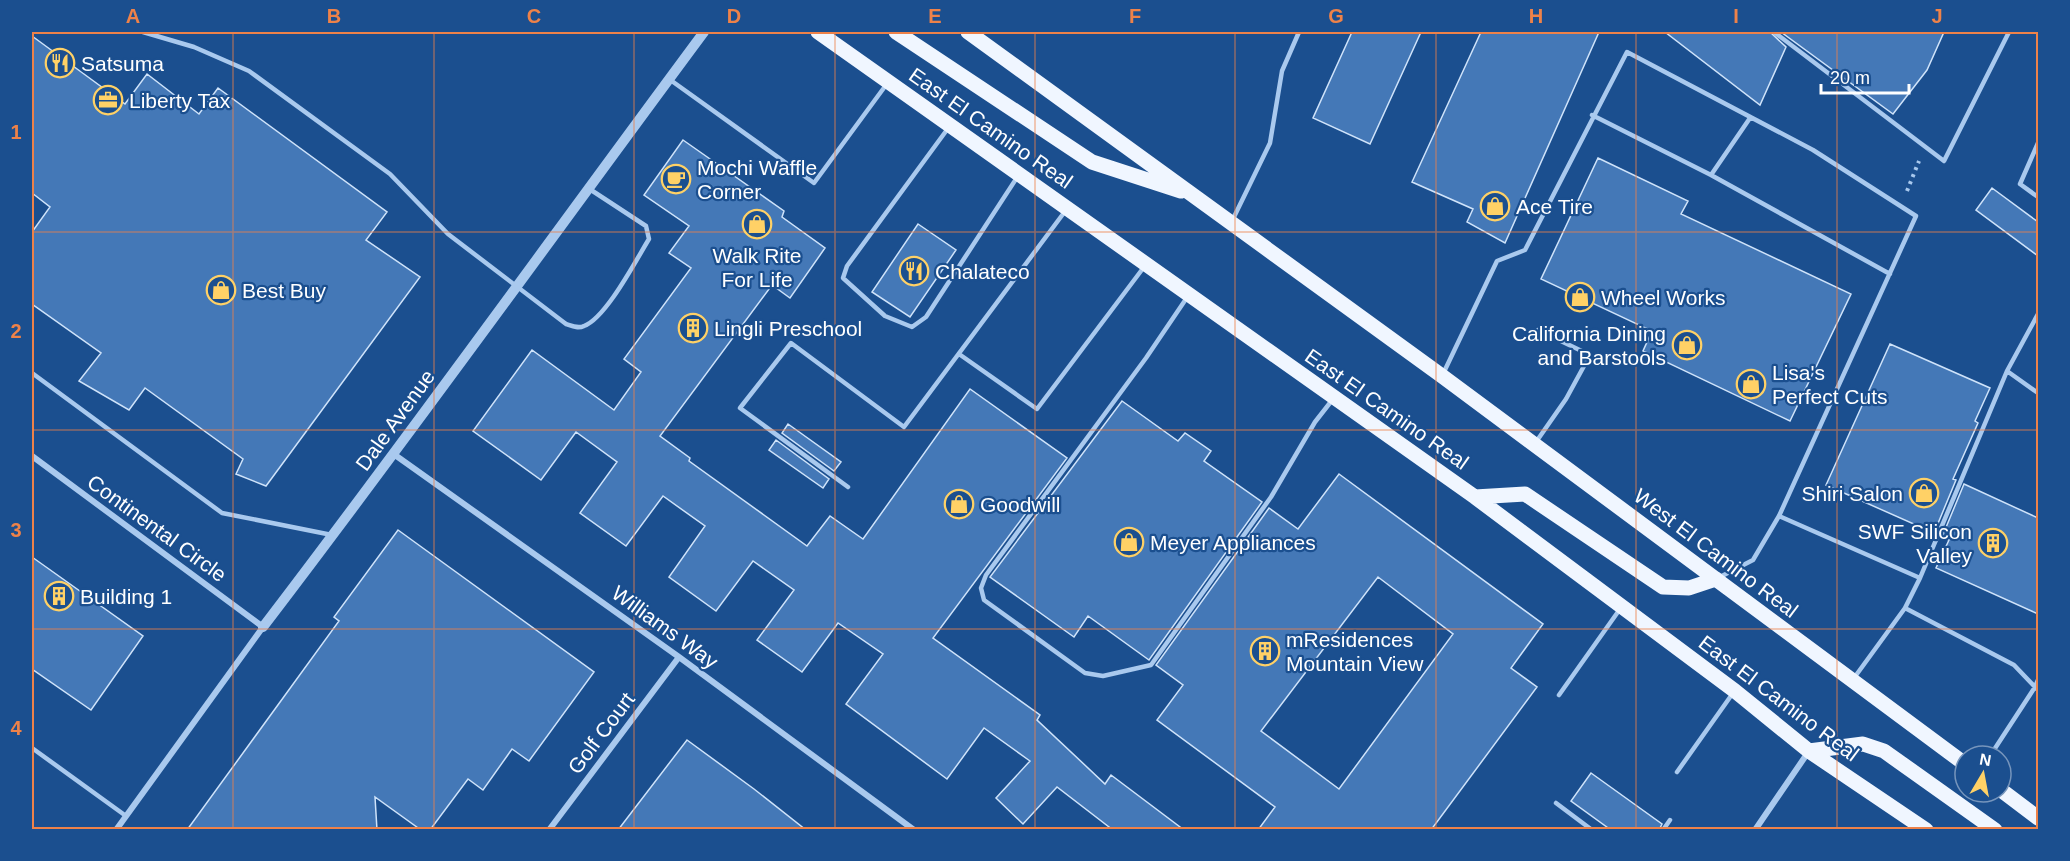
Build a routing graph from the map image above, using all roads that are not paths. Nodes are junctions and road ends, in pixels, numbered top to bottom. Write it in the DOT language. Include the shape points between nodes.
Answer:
graph roads {
  1 [pos="143,32"];
  2 [pos="704,32"];
  3 [pos="818,32"];
  4 [pos="896,32"];
  5 [pos="968,32"];
  6 [pos="1299,32"];
  7 [pos="1774,32"];
  8 [pos="2009,32"];
  9 [pos="669,79"];
  10 [pos="888,81"];
  11 [pos="1592,115"];
  12 [pos="1750,118"];
  13 [pos="950,125"];
  14 [pos="2038,143"];
  15 [pos="1020,174"];
  16 [pos="1711,175"];
  17 [pos="588,188"];
  18 [pos="1195,196"];
  19 [pos="2038,197"];
  20 [pos="1068,208"];
  21 [pos="1232,221"];
  22 [pos="1146,264"];
  23 [pos="1890,274"];
  24 [pos="517,284"];
  25 [pos="1190,294"];
  26 [pos="2038,314"];
  27 [pos="1538,330"];
  28 [pos="959,354"];
  29 [pos="2007,371"];
  30 [pos="32,374"];
  31 [pos="1442,376"];
  32 [pos="2038,393"];
  33 [pos="1335,397"];
  34 [pos="1534,444"];
  35 [pos="395,455"];
  36 [pos="32,456"];
  37 [pos="848,487"];
  38 [pos="1475,497"];
  39 [pos="1779,516"];
  40 [pos="334,535"];
  41 [pos="1920,578"];
  42 [pos="1716,579"];
  43 [pos="1622,606"];
  44 [pos="1905,608"];
  45 [pos="263,627"];
  46 [pos="680,657"];
  47 [pos="1852,680"];
  48 [pos="2038,680"];
  49 [pos="2037,689"];
  50 [pos="1735,691"];
  51 [pos="1559,695"];
  52 [pos="1998,744"];
  53 [pos="32,748"];
  54 [pos="1809,751"];
  55 [pos="1953,755"];
  56 [pos="1677,772"];
  57 [pos="2013,799"];
  58 [pos="1557,803"];
  59 [pos="126,816"];
  60 [pos="2038,819"];
  61 [pos="1670,820"];
  62 [pos="116,830"];
  63 [pos="549,830"];
  64 [pos="914,830"];
  65 [pos="1592,830"];
  66 [pos="1663,830"];
  67 [pos="1755,830"];
  68 [pos="1926,830"];
  69 [pos="1995,830"];
  1 -- 24 [label="lane" via="194,47 249,71 390,174 448,234"];
  2 -- 9 [label="street, Dale Avenue"];
  3 -- 10 [label="main road, East El Camino Real"];
  4 -- 18 [label="main road" via="1092,162"];
  5 -- 18 [label="main road"];
  6 -- 21 [label="lane" via="1282,71 1270,143"];
  7 -- 8 [label="lane" via="1944,161"];
  9 -- 10 [label="lane" via="814,183"];
  9 -- 17 [label="street, Dale Avenue"];
  10 -- 13 [label="main road, East El Camino Real"];
  11 -- 12 [label="lane" via="1627,52"];
  11 -- 16 [label="lane"];
  11 -- 31 [label="lane" via="1525,250 1497,261"];
  12 -- 16 [label="lane"];
  12 -- 23 [label="lane" via="1813,150 1916,216"];
  13 -- 15 [label="main road, East El Camino Real"];
  13 -- 15 [label="lane" via="847,266 843,278 885,316 912,327 926,317"];
  14 -- 19 [label="lane" via="2020,184"];
  15 -- 20 [label="main road, East El Camino Real"];
  16 -- 23 [label="lane"];
  17 -- 24 [label="street, Dale Avenue"];
  17 -- 24 [label="lane" via="646,226 650,239 602,312 586,326 577,328 566,324"];
  18 -- 21 [label="main road"];
  20 -- 22 [label="main road, East El Camino Real"];
  20 -- 28 [label="lane"];
  21 -- 31 [label="main road"];
  22 -- 25 [label="main road, East El Camino Real"];
  22 -- 28 [label="lane" via="1037,409"];
  23 -- 39 [label="lane"];
  24 -- 35 [label="street, Dale Avenue"];
  25 -- 33 [label="main road, East El Camino Real"];
  25 -- 33 [label="lane" via="986,575 981,588 984,600 1076,667 1103,676 1150,665 1271,497 1315,422"];
  26 -- 29 [label="lane"];
  27 -- 34 [label="lane" via="1590,356"];
  28 -- 37 [label="lane" via="904,427 791,343 740,408"];
  29 -- 32 [label="lane"];
  29 -- 41 [label="lane"];
  30 -- 40 [label="lane" via="222,513"];
  31 -- 34 [label="main road, West El Camino Real"];
  33 -- 38 [label="main road, East El Camino Real"];
  34 -- 42 [label="main road, West El Camino Real"];
  35 -- 40 [label="street, Dale Avenue"];
  35 -- 46 [label="street, Williams Way"];
  36 -- 45 [label="street, Continental Circle"];
  38 -- 42 [label="main road" via="1525,494 1663,587 1689,588"];
  38 -- 43 [label="main road, East El Camino Real"];
  39 -- 41 [label="lane"];
  39 -- 42 [label="lane" via="1753,560"];
  40 -- 45 [label="street, Dale Avenue"];
  41 -- 44 [label="lane"];
  42 -- 47 [label="main road, West El Camino Real"];
  43 -- 50 [label="main road, East El Camino Real"];
  43 -- 51 [label="lane"];
  44 -- 47 [label="lane"];
  44 -- 49 [label="lane" via="2014,665"];
  45 -- 59 [label="street, Dale Avenue"];
  46 -- 63 [label="street, Golf Court"];
  46 -- 64 [label="street, Williams Way"];
  47 -- 55 [label="main road, West El Camino Real"];
  48 -- 49 [label="lane"];
  49 -- 52 [label="lane"];
  50 -- 54 [label="main road, East El Camino Real"];
  50 -- 56 [label="lane"];
  53 -- 59 [label="lane"];
  54 -- 67 [label="street"];
  54 -- 68 [label="main road, East El Camino Real"];
  54 -- 69 [label="main road" via="1863,744 1884,751"];
  57 -- 60 [label="main road"];
  58 -- 65 [label="lane"];
  59 -- 62 [label="street, Dale Avenue"];
  61 -- 66 [label="lane"];
}
